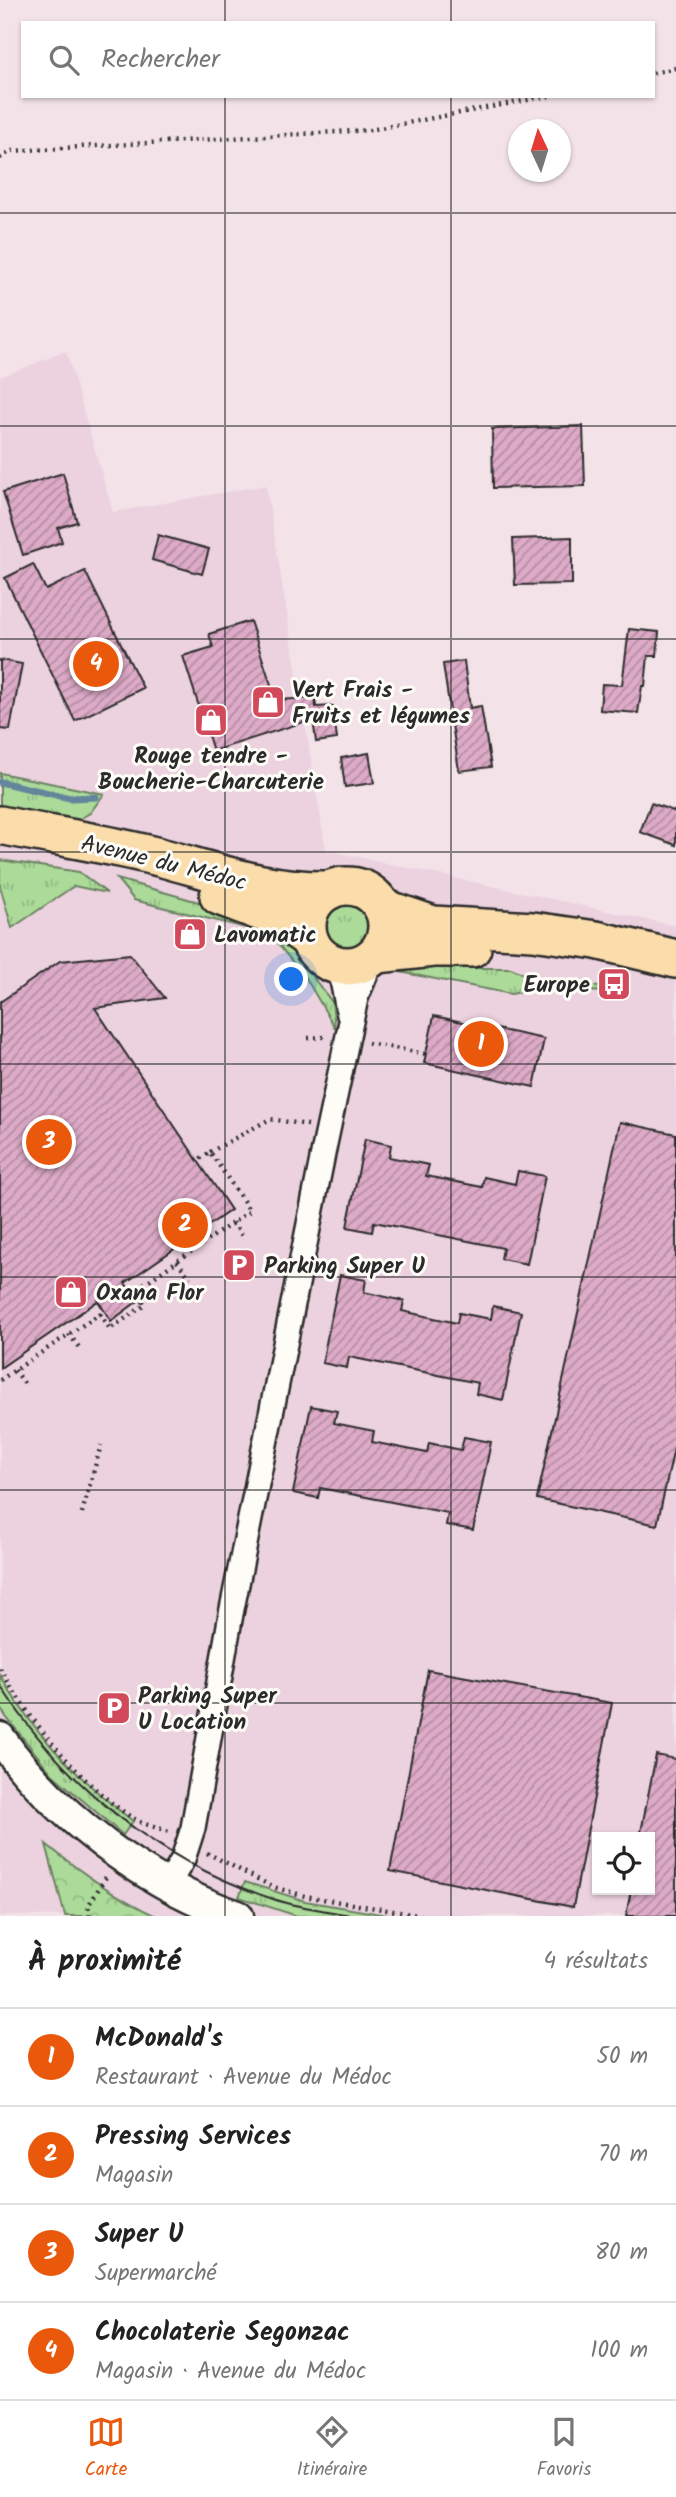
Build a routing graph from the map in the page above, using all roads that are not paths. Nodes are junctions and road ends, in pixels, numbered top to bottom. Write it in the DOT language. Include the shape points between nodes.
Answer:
graph roads {
  1 [pos="0,825"];
  2 [pos="0,845"];
  3 [pos="330,890"];
  4 [pos="383,908"];
  5 [pos="309,939"];
  6 [pos="675,953"];
  7 [pos="362,959"];
  8 [pos="339,1034"];
  9 [pos="0,1738"];
  10 [pos="169,1883"];
  11 [pos="238,1916"];
  1 -- 3 [label="main road, Avenue du Médoc" via="161,858 258,886"];
  2 -- 5 [label="main road, Avenue du Médoc" via="201,890 283,920"];
  3 -- 4 [label="main road" via="351,886 364,890"];
  3 -- 5 [label="main road" via="308,916"];
  4 -- 6 [label="main road" via="433,925 533,931"];
  4 -- 7 [label="main road" via="387,932"];
  5 -- 7 [label="main road" via="316,951"];
  6 -- 7 [label="main road" via="616,959 514,949 433,948"];
  7 -- 8 [label="street"];
  7 -- 8 [label="street" via="356,998"];
  8 -- 10 [label="street" via="189,1843"];
  9 -- 10 [label="street" via="49,1795 101,1842"];
  10 -- 11 [label="street"];
}
